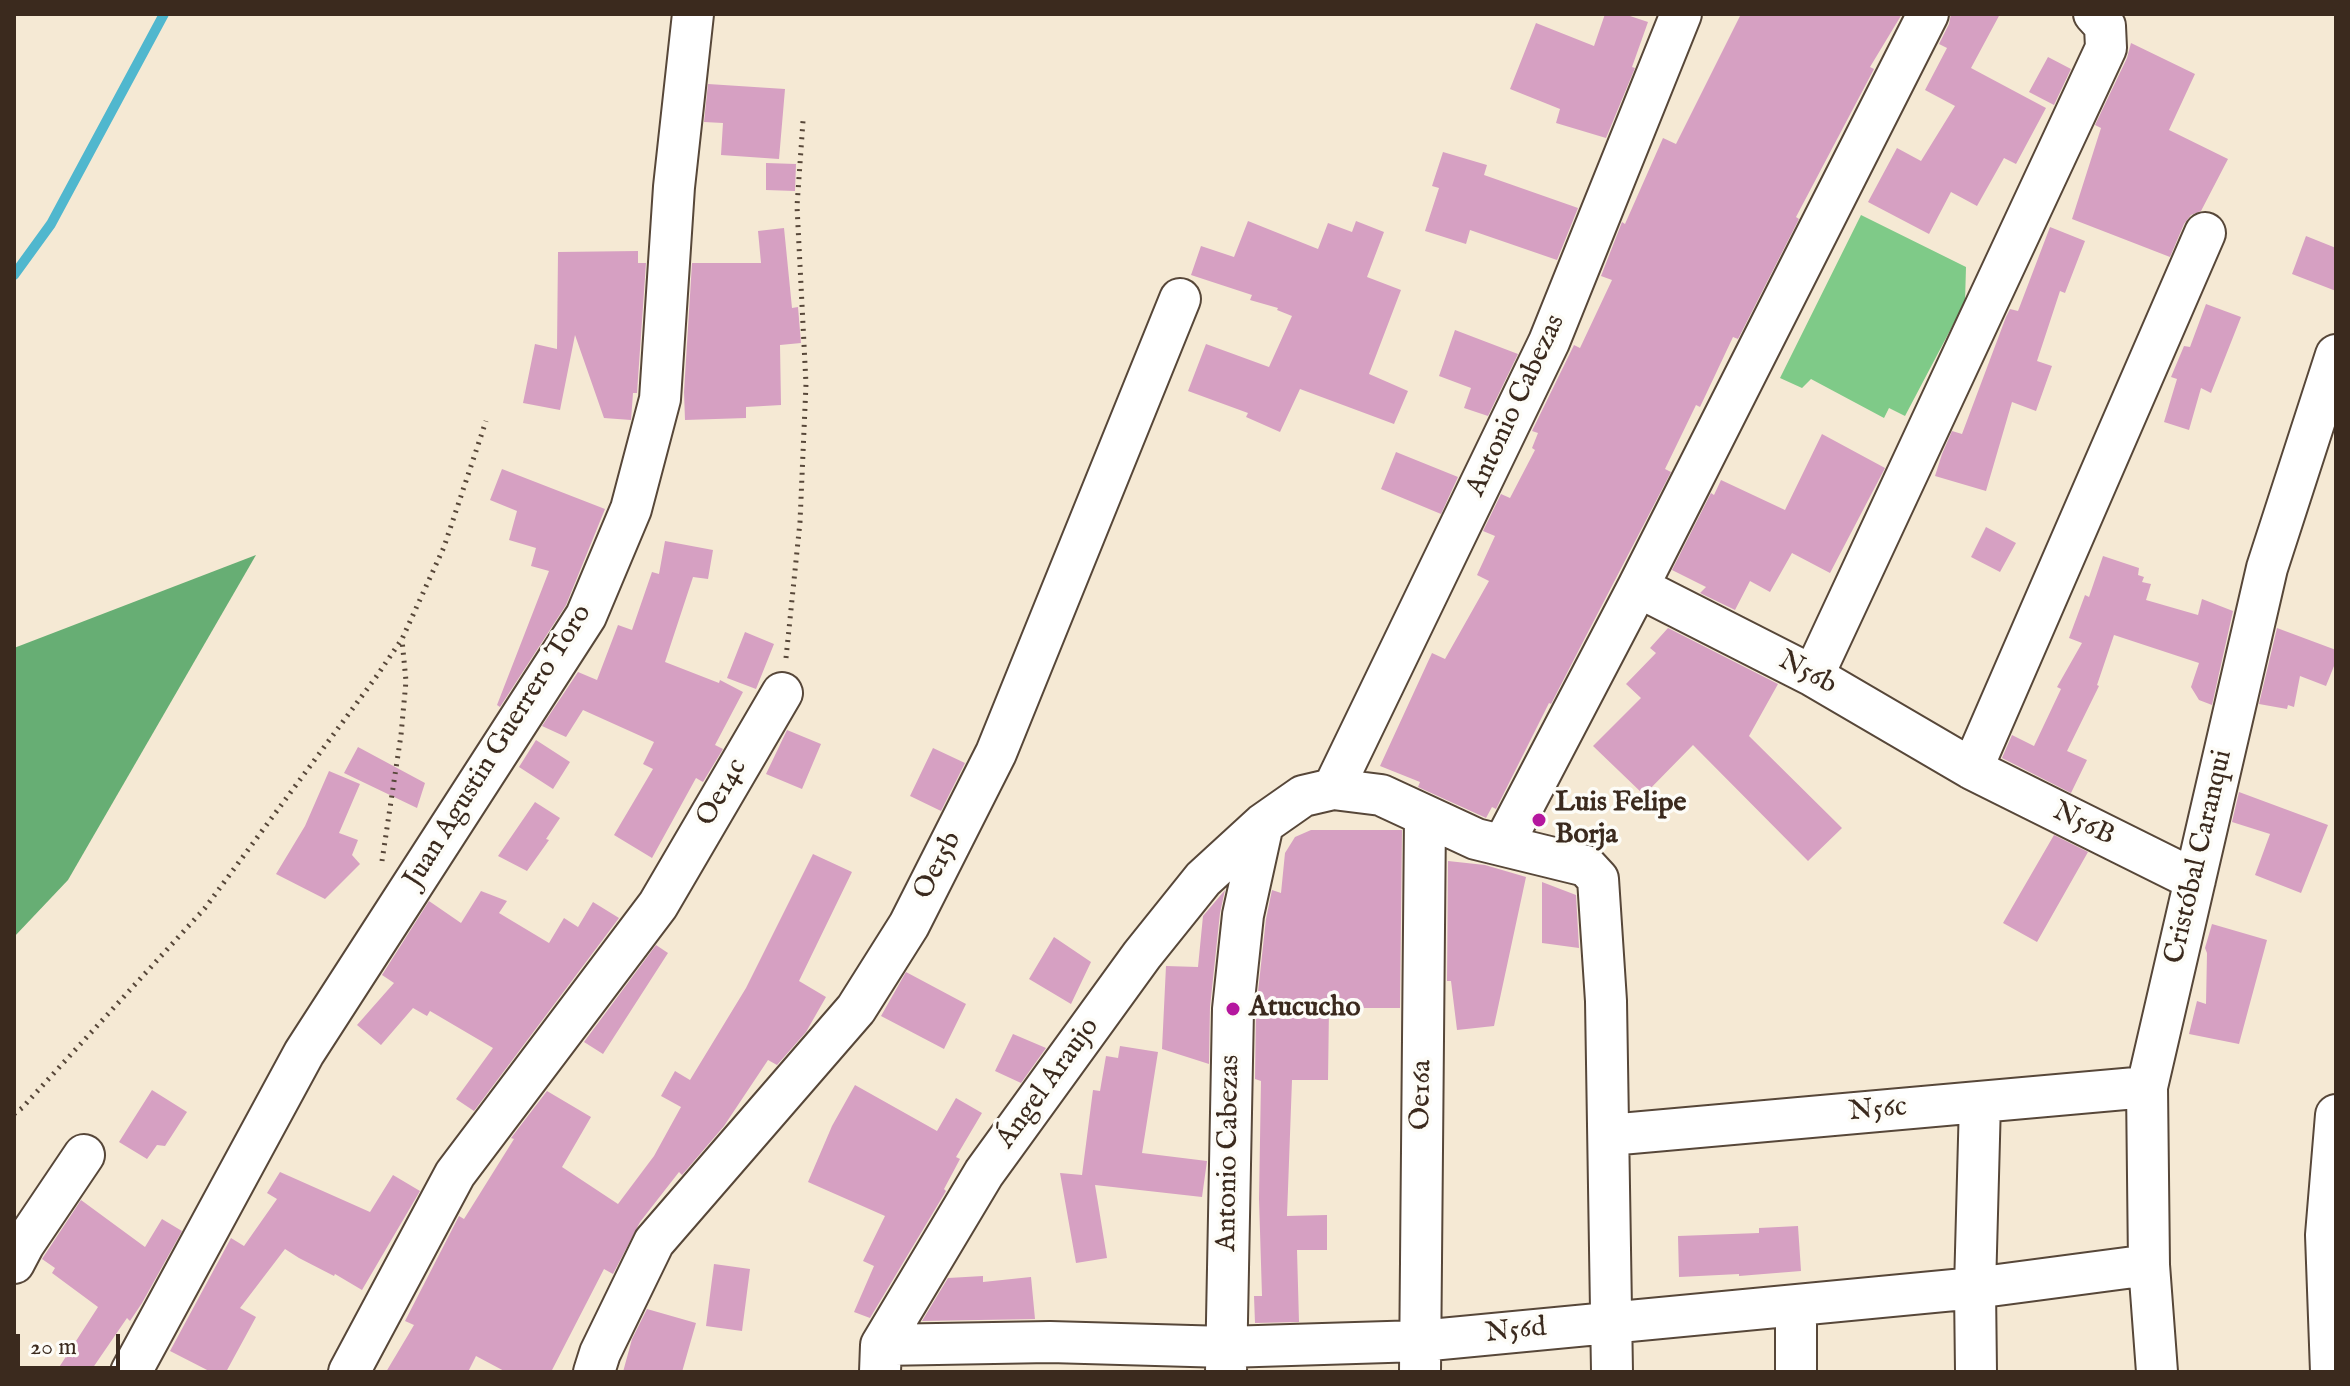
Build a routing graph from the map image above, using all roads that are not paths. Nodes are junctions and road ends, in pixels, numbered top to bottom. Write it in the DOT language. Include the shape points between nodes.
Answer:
graph roads {
  1 [pos="693,14"];
  2 [pos="1681,14"];
  3 [pos="1928,14"];
  4 [pos="2100,31"];
  5 [pos="2205,233"];
  6 [pos="1180,299"];
  7 [pos="2336,355"];
  8 [pos="1638,587"];
  9 [pos="1813,676"];
  10 [pos="782,693"];
  11 [pos="1972,769"];
  12 [pos="1333,789"];
  13 [pos="1425,817"];
  14 [pos="1263,824"];
  15 [pos="1503,845"];
  16 [pos="2195,880"];
  17 [pos="2147,1087"];
  18 [pos="1980,1102"];
  19 [pos="2336,1115"];
  20 [pos="1609,1135"];
  21 [pos="84,1155"];
  22 [pos="19,1254"];
  23 [pos="2149,1265"];
  24 [pos="1975,1288"];
  25 [pos="1796,1307"];
  26 [pos="1611,1323"];
  27 [pos="1050,1357"];
  28 [pos="1420,1357"];
  29 [pos="880,1359"];
  30 [pos="1226,1360"];
  31 [pos="131,1372"];
  32 [pos="349,1372"];
  33 [pos="594,1372"];
  34 [pos="1612,1372"];
  35 [pos="1796,1372"];
  36 [pos="1976,1372"];
  37 [pos="2157,1372"];
  38 [pos="2331,1372"];
  1 -- 31 [label="street, Juan Agustin Guerrero Toro" via="674,187 660,399 631,509 586,616 304,1053"];
  2 -- 12 [label="street, Antonio Cabezas" via="1549,342"];
  3 -- 8 [label="street"];
  4 -- 9 [label="street"];
  5 -- 11 [label="street"];
  6 -- 33 [label="street, Oe15b" via="996,753 909,925 856,1009 654,1242"];
  7 -- 16 [label="street, Cristóbal Caranqui" via="2267,568"];
  8 -- 9 [label="street, N56b"];
  8 -- 15 [label="street"];
  9 -- 11 [label="street, N56b"];
  10 -- 32 [label="street, Oe14c" via="658,905 455,1174"];
  11 -- 16 [label="street, N56B"];
  12 -- 13 [label="street" via="1381,795"];
  12 -- 14 [label="street" via="1303,796"];
  13 -- 15 [label="street"];
  13 -- 28 [label="street, Oe16a"];
  14 -- 29 [label="street, Ángel Araujo" via="1203,879 984,1173"];
  14 -- 30 [label="street, Antonio Cabezas" via="1243,915 1233,1009"];
  15 -- 20 [label="street" via="1586,866 1598,879"];
  16 -- 17 [label="street, Cristóbal Caranqui"];
  17 -- 18 [label="street, N56c"];
  17 -- 23 [label="street, Cristóbal Caranqui"];
  18 -- 20 [label="street, N56c"];
  18 -- 24 [label="street"];
  19 -- 38 [label="street" via="2326,1235"];
  20 -- 26 [label="street"];
  21 -- 22 [label="street"];
  23 -- 24 [label="street, N56d"];
  23 -- 37 [label="street, Cristóbal Caranqui"];
  24 -- 25 [label="street, N56d"];
  24 -- 36 [label="street"];
  25 -- 26 [label="street, N56d"];
  25 -- 35 [label="street"];
  26 -- 28 [label="street, N56d"];
  26 -- 34 [label="street"];
  27 -- 29 [label="street, N56d"];
  27 -- 30 [label="street, N56d"];
  28 -- 30 [label="street, N56d"];
}
